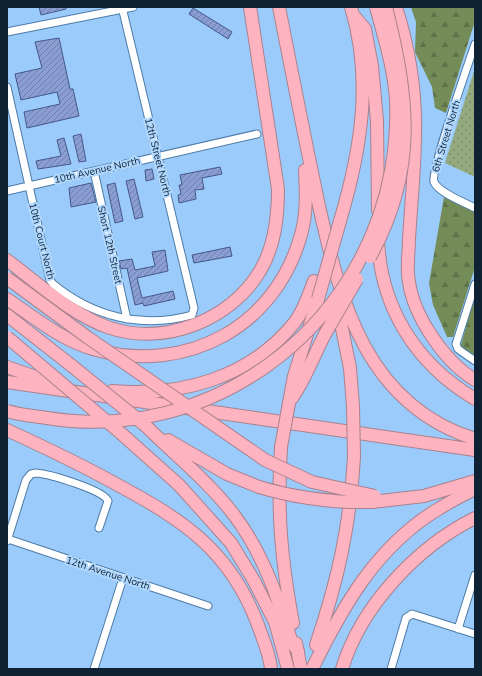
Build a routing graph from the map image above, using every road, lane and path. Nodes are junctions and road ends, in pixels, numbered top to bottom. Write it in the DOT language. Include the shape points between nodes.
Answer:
graph roads {
  1 [pos="133,7"];
  2 [pos="250,7"];
  3 [pos="279,7"];
  4 [pos="376,7"];
  5 [pos="386,7"];
  6 [pos="396,7"];
  7 [pos="122,8"];
  8 [pos="353,12"];
  9 [pos="7,32"];
  10 [pos="475,44"];
  11 [pos="7,87"];
  12 [pos="257,134"];
  13 [pos="304,139"];
  14 [pos="157,156"];
  15 [pos="94,171"];
  16 [pos="29,186"];
  17 [pos="7,191"];
  18 [pos="475,208"];
  19 [pos="340,221"];
  20 [pos="7,260"];
  21 [pos="332,263"];
  22 [pos="7,278"];
  23 [pos="475,284"];
  24 [pos="7,299"];
  25 [pos="194,308"];
  26 [pos="7,315"];
  27 [pos="127,320"];
  28 [pos="7,337"];
  29 [pos="475,361"];
  30 [pos="7,367"];
  31 [pos="475,380"];
  32 [pos="7,382"];
  33 [pos="63,386"];
  34 [pos="85,393"];
  35 [pos="475,399"];
  36 [pos="289,403"];
  37 [pos="7,411"];
  38 [pos="7,422"];
  39 [pos="146,426"];
  40 [pos="7,430"];
  41 [pos="475,439"];
  42 [pos="475,450"];
  43 [pos="66,456"];
  44 [pos="472,485"];
  45 [pos="403,499"];
  46 [pos="475,518"];
  47 [pos="99,528"];
  48 [pos="7,540"];
  49 [pos="475,575"];
  50 [pos="123,578"];
  51 [pos="208,606"];
  52 [pos="458,629"];
  53 [pos="475,634"];
  54 [pos="298,651"];
  55 [pos="94,669"];
  56 [pos="271,669"];
  57 [pos="288,669"];
  58 [pos="302,669"];
  59 [pos="309,669"];
  60 [pos="312,669"];
  61 [pos="342,669"];
  62 [pos="391,669"];
  1 -- 7 [label="street"];
  2 -- 20 [label="highway" via="278,189 277,221 261,270 243,293 205,321 174,331 141,334 92,321"];
  3 -- 13 [label="highway"];
  4 -- 37 [label="highway, bridge" via="390,60 396,100 391,172 367,249 327,311 286,351 260,371 213,398 179,410 114,422 59,420"];
  5 -- 36 [label="highway, bridge" via="402,78 406,124 396,196 383,233 325,334 302,384"];
  6 -- 31 [label="highway" via="406,37 411,69 415,133 408,282 422,319 437,342 454,364"];
  7 -- 9 [label="street"];
  7 -- 14 [label="street, 12th Street North"];
  8 -- 19 [label="highway" via="363,84 362,107 352,181"];
  8 -- 35 [label="highway" via="365,29 373,73 377,121 379,254 389,296 409,340 428,363 454,387"];
  10 -- 18 [label="street, 6th Street North" via="433,178 448,194"];
  11 -- 16 [label="street, 10th Court North"];
  12 -- 14 [label="street, 10th Avenue North"];
  13 -- 21 [label="highway"];
  13 -- 24 [label="highway" via="305,214 291,264 273,293 254,314 218,339 187,351 159,356 138,357 106,353 70,340"];
  14 -- 15 [label="street, 10th Avenue North"];
  14 -- 25 [label="street, 12th Street North"];
  15 -- 16 [label="street, 10th Avenue North"];
  15 -- 27 [label="street, Short 12th Street"];
  16 -- 17 [label="street, 10th Avenue North"];
  16 -- 27 [label="street, 10th Court North" via="50,280 92,309"];
  19 -- 33 [label="highway, bridge" via="296,321 268,350 237,369 195,386 162,392 125,392"];
  19 -- 36 [label="highway, bridge" via="294,376"];
  21 -- 41 [label="highway" via="358,335 384,377 412,406 429,419"];
  21 -- 59 [label="highway, bridge" via="350,368 354,457 349,516 341,564"];
  22 -- 45 [label="highway, bridge" via="87,337 265,460 312,482 364,494"];
  23 -- 29 [label="street" via="456,344 458,349"];
  25 -- 27 [label="street, 10th Court North" via="192,315 173,320"];
  26 -- 39 [label="highway, bridge"];
  28 -- 57 [label="highway, bridge" via="179,485 231,543 275,622"];
  30 -- 33 [label="highway"];
  32 -- 34 [label="highway"];
  33 -- 34 [label="highway"];
  34 -- 42 [label="highway" via="240,418"];
  36 -- 54 [label="highway, bridge" via="281,447 278,501 286,584"];
  38 -- 43 [label="highway"];
  39 -- 45 [label="highway, bridge" via="209,465 259,487 309,499 341,502"];
  39 -- 54 [label="highway" via="206,483 235,516 266,569 292,643"];
  40 -- 43 [label="highway"];
  43 -- 56 [label="highway" via="157,506 190,528 206,544 234,577 249,602"];
  44 -- 45 [label="highway"];
  44 -- 60 [label="highway" via="419,523 367,573 344,607"];
  46 -- 61 [label="highway" via="425,550 390,584 356,634"];
  47 -- 48 [label="street" via="108,499 96,491 40,473 31,474 25,484"];
  48 -- 50 [label="street, 12th Avenue North"];
  49 -- 52 [label="street"];
  50 -- 51 [label="street, 12th Avenue North"];
  50 -- 55 [label="street"];
  52 -- 53 [label="street"];
  52 -- 62 [label="street" via="412,614 406,618"];
  54 -- 58 [label="highway"];
}
